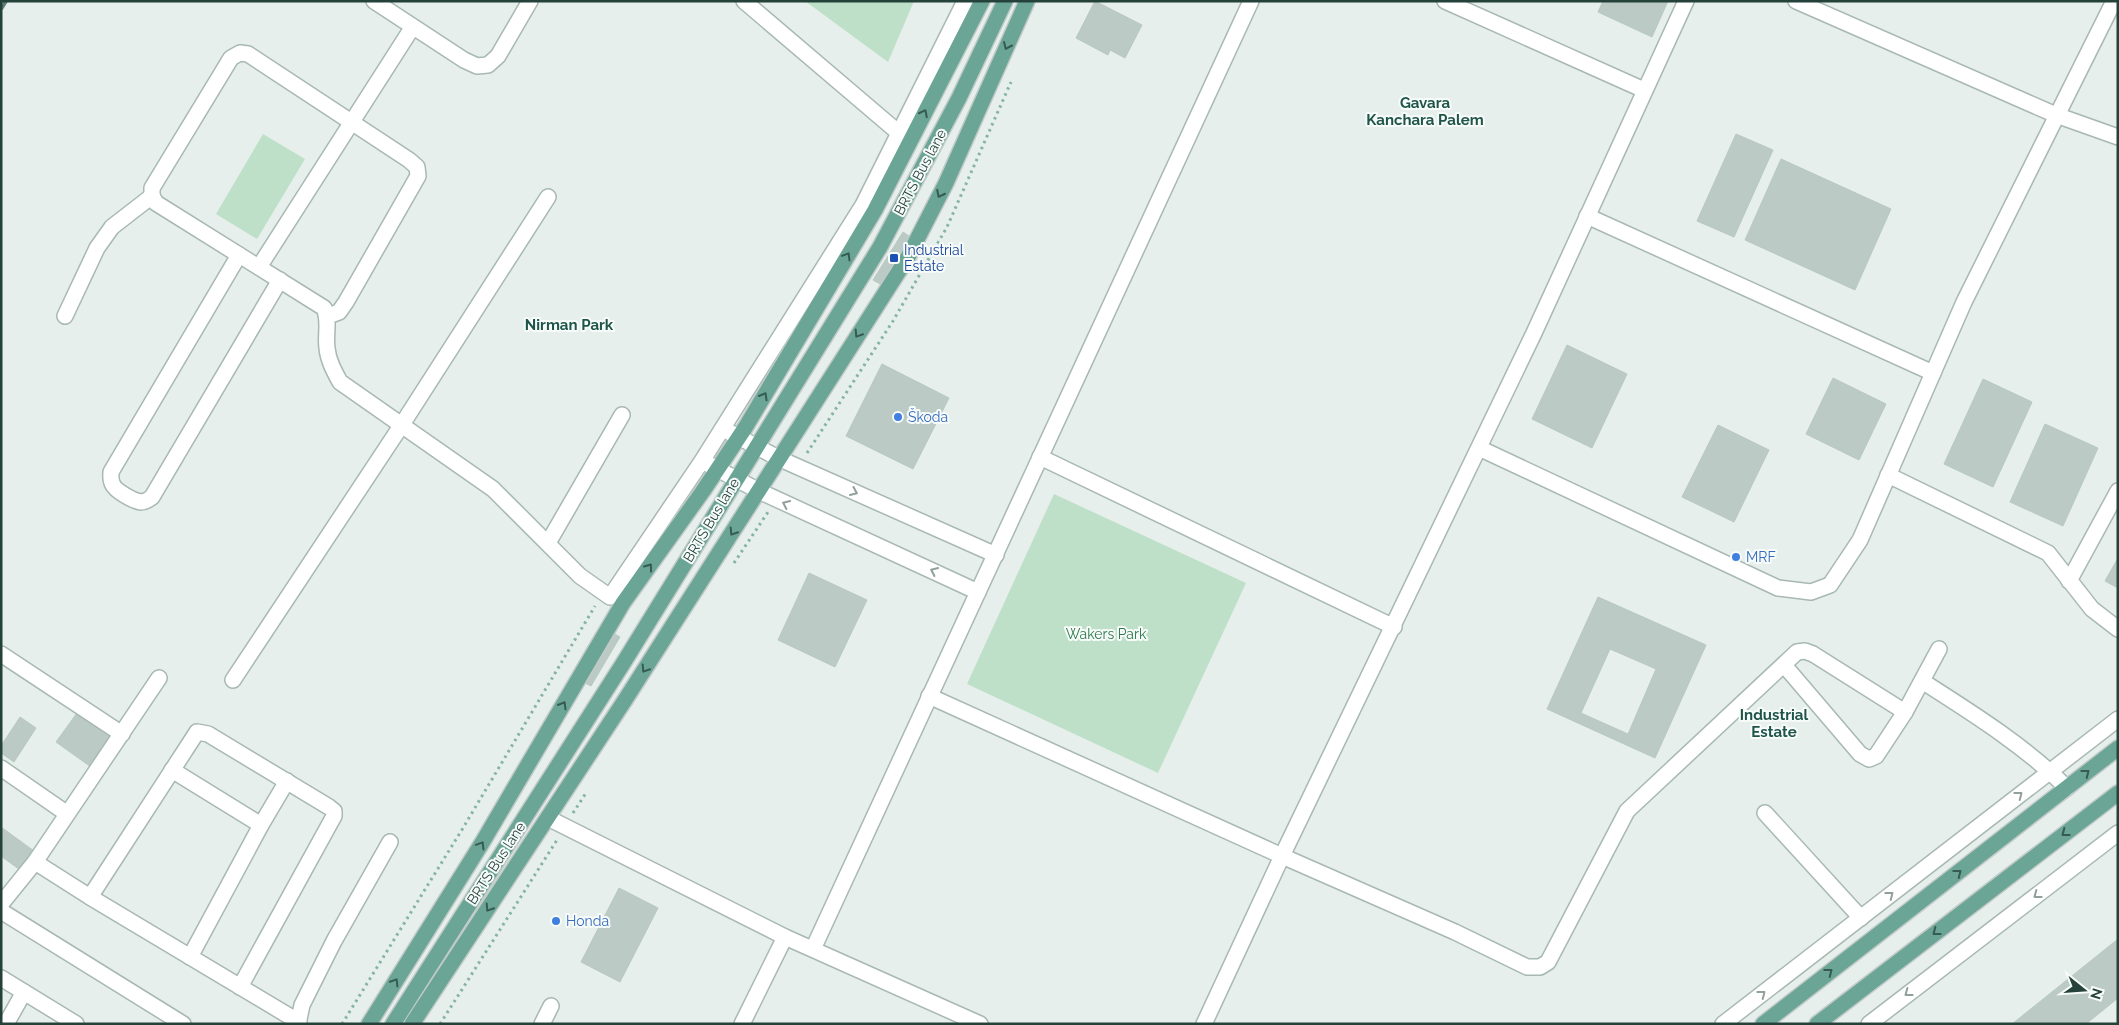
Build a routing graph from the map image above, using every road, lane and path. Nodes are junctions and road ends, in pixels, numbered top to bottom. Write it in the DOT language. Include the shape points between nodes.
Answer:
graph roads {
  1 [pos="374,1"];
  2 [pos="530,1"];
  3 [pos="744,1"];
  4 [pos="965,1"];
  5 [pos="982,1"];
  6 [pos="1005,1"];
  7 [pos="1027,1"];
  8 [pos="1252,1"];
  9 [pos="1445,1"];
  10 [pos="1686,1"];
  11 [pos="1796,1"];
  12 [pos="2114,1"];
  13 [pos="412,28"];
  14 [pos="1644,90"];
  15 [pos="2056,115"];
  16 [pos="352,122"];
  17 [pos="2118,137"];
  18 [pos="904,138"];
  19 [pos="152,196"];
  20 [pos="548,197"];
  21 [pos="1587,216"];
  22 [pos="239,255"];
  23 [pos="259,267"];
  24 [pos="280,280"];
  25 [pos="65,316"];
  26 [pos="328,316"];
  27 [pos="1933,373"];
  28 [pos="622,415"];
  29 [pos="402,426"];
  30 [pos="722,428"];
  31 [pos="738,437"];
  32 [pos="756,447"];
  33 [pos="1479,448"];
  34 [pos="1040,457"];
  35 [pos="778,458"];
  36 [pos="702,461"];
  37 [pos="718,469"];
  38 [pos="1888,475"];
  39 [pos="736,479"];
  40 [pos="759,491"];
  41 [pos="2118,491"];
  42 [pos="548,543"];
  43 [pos="996,555"];
  44 [pos="2069,581"];
  45 [pos="978,592"];
  46 [pos="1394,627"];
  47 [pos="2118,629"];
  48 [pos="1939,649"];
  49 [pos="1,654"];
  50 [pos="1784,665"];
  51 [pos="159,678"];
  52 [pos="233,680"];
  53 [pos="1922,681"];
  54 [pos="929,696"];
  55 [pos="1905,712"];
  56 [pos="2118,719"];
  57 [pos="122,734"];
  58 [pos="2118,748"];
  59 [pos="1,768"];
  60 [pos="172,770"];
  61 [pos="2050,771"];
  62 [pos="287,781"];
  63 [pos="2067,788"];
  64 [pos="2118,793"];
  65 [pos="66,813"];
  66 [pos="1766,813"];
  67 [pos="548,818"];
  68 [pos="261,825"];
  69 [pos="2118,833"];
  70 [pos="390,842"];
  71 [pos="1282,856"];
  72 [pos="34,862"];
  73 [pos="90,897"];
  74 [pos="1,904"];
  75 [pos="1,911"];
  76 [pos="1861,918"];
  77 [pos="785,936"];
  78 [pos="813,949"];
  79 [pos="190,957"];
  80 [pos="1,978"];
  81 [pos="240,987"];
  82 [pos="24,992"];
  83 [pos="551,1006"];
  84 [pos="298,1023"];
  85 [pos="6,1024"];
  86 [pos="76,1024"];
  87 [pos="183,1024"];
  88 [pos="369,1024"];
  89 [pos="393,1024"];
  90 [pos="412,1024"];
  91 [pos="542,1024"];
  92 [pos="742,1024"];
  93 [pos="980,1024"];
  94 [pos="1204,1024"];
  95 [pos="1723,1024"];
  96 [pos="1763,1024"];
  97 [pos="1817,1024"];
  98 [pos="1869,1024"];
  1 -- 13 [label="street"];
  2 -- 13 [label="street" via="498,56 488,65 477,66 464,60"];
  3 -- 18 [label="street"];
  4 -- 18 [label="street"];
  18 -- 5 [label="main road, one-way"];
  6 -- 32 [label="main road, BRTS Bus lane" via="959,98 880,247"];
  7 -- 35 [label="main road, one-way" via="946,183 908,257"];
  8 -- 34 [label="street"];
  9 -- 14 [label="street"];
  10 -- 14 [label="street"];
  11 -- 15 [label="street"];
  12 -- 15 [label="street"];
  13 -- 16 [label="street"];
  14 -- 21 [label="street"];
  15 -- 17 [label="street"];
  15 -- 27 [label="street" via="1964,302"];
  16 -- 19 [label="street" via="248,54 240,53 232,58 152,188"];
  16 -- 23 [label="street"];
  16 -- 26 [label="street" via="410,160 417,167 418,176 346,302 339,312"];
  18 -- 30 [label="street"];
  31 -- 18 [label="main road, one-way" via="875,210"];
  19 -- 22 [label="street" via="156,203"];
  19 -- 25 [label="street" via="112,227 97,248"];
  20 -- 29 [label="street"];
  21 -- 27 [label="street"];
  21 -- 33 [label="street"];
  22 -- 23 [label="street"];
  22 -- 24 [label="street" via="111,472 113,487 140,502 152,497"];
  23 -- 24 [label="street"];
  24 -- 26 [label="street" via="324,308"];
  26 -- 29 [label="street" via="327,348 340,382"];
  27 -- 38 [label="street"];
  28 -- 42 [label="street"];
  29 -- 42 [label="street" via="487,484"];
  29 -- 52 [label="street"];
  30 -- 31 [label="street"];
  30 -- 36 [label="street"];
  31 -- 32 [label="street"];
  31 -- 37 [label="main road"];
  32 -- 35 [label="street"];
  32 -- 39 [label="main road, BRTS Bus lane"];
  33 -- 38 [label="street" via="1778,588 1793,592 1811,592 1830,585 1860,540"];
  33 -- 46 [label="street"];
  34 -- 43 [label="street"];
  34 -- 46 [label="street"];
  35 -- 40 [label="main road"];
  35 -- 43 [label="street, one-way"];
  36 -- 37 [label="street"];
  36 -- 42 [label="street" via="610,597 580,576"];
  37 -- 39 [label="street"];
  88 -- 37 [label="main road, one-way" via="482,843 623,603"];
  38 -- 44 [label="street" via="2048,553"];
  39 -- 40 [label="street"];
  39 -- 89 [label="main road, BRTS Bus lane" via="624,662"];
  45 -- 40 [label="street, one-way"];
  40 -- 67 [label="main road, one-way"];
  41 -- 44 [label="street"];
  43 -- 45 [label="street"];
  44 -- 47 [label="street" via="2092,609"];
  45 -- 54 [label="street"];
  46 -- 71 [label="street"];
  48 -- 53 [label="street"];
  49 -- 57 [label="street"];
  50 -- 55 [label="street" via="1797,652 1805,651"];
  50 -- 55 [label="street" via="1860,754 1868,759 1876,756"];
  50 -- 71 [label="street" via="1627,811 1548,962 1540,967 1528,967"];
  51 -- 57 [label="street"];
  53 -- 55 [label="street"];
  53 -- 61 [label="street"];
  54 -- 71 [label="street"];
  54 -- 78 [label="street"];
  56 -- 61 [label="street"];
  57 -- 65 [label="street"];
  63 -- 58 [label="main road, one-way"];
  59 -- 65 [label="street"];
  60 -- 62 [label="street" via="197,732"];
  60 -- 68 [label="street"];
  60 -- 73 [label="street"];
  61 -- 63 [label="street"];
  76 -- 61 [label="street, one-way"];
  62 -- 68 [label="street"];
  62 -- 81 [label="street" via="329,807 334,816"];
  96 -- 63 [label="main road, one-way"];
  64 -- 97 [label="main road, one-way"];
  65 -- 72 [label="street"];
  66 -- 76 [label="street"];
  67 -- 77 [label="street"];
  67 -- 90 [label="main road, one-way"];
  68 -- 79 [label="street"];
  69 -- 98 [label="street, one-way"];
  70 -- 84 [label="street" via="334,941 302,1005"];
  71 -- 94 [label="street"];
  72 -- 73 [label="street"];
  72 -- 74 [label="street"];
  73 -- 79 [label="street"];
  75 -- 87 [label="street"];
  95 -- 76 [label="street, one-way"];
  77 -- 78 [label="street"];
  77 -- 92 [label="street"];
  78 -- 93 [label="street"];
  79 -- 81 [label="street"];
  80 -- 82 [label="street"];
  81 -- 84 [label="street"];
  82 -- 85 [label="street"];
  82 -- 86 [label="street"];
  83 -- 91 [label="street"];
}
